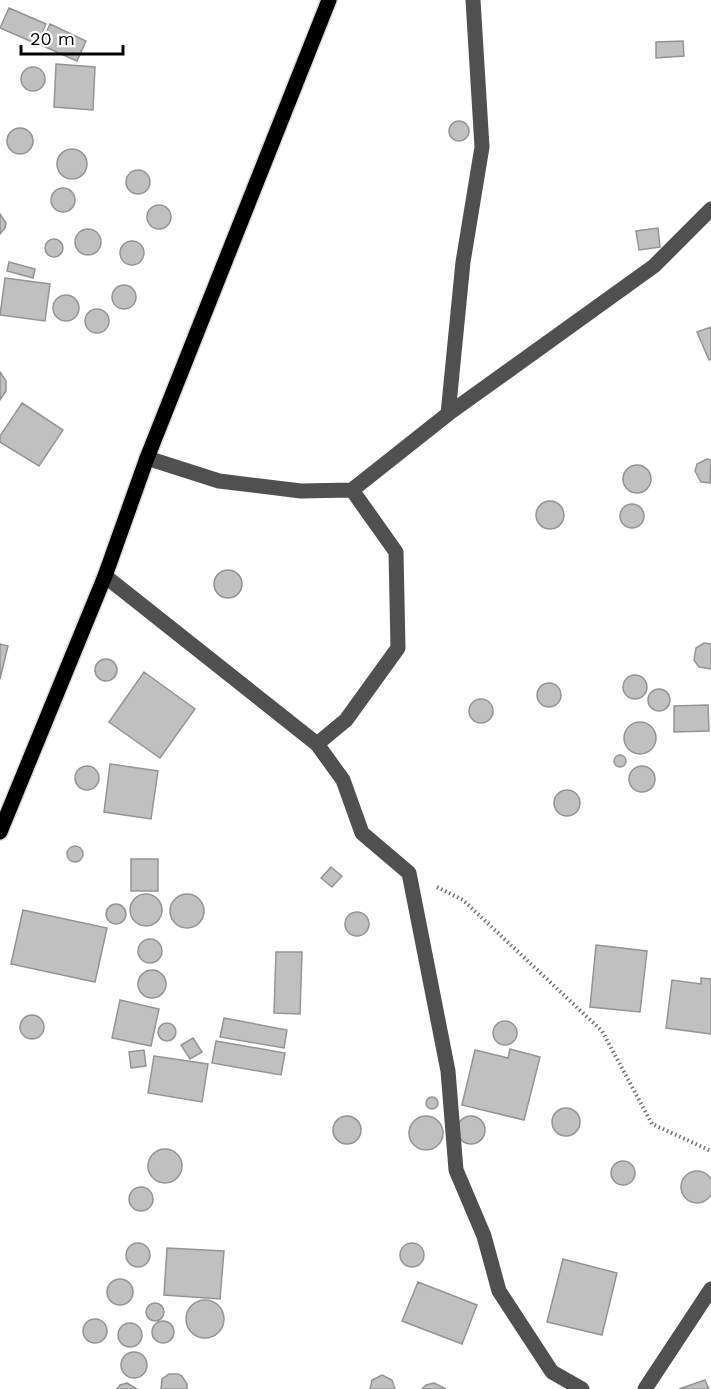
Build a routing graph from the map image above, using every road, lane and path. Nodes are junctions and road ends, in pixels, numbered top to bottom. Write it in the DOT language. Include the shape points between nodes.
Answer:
graph roads {
  1 [pos="329,0"];
  2 [pos="473,0"];
  3 [pos="711,209"];
  4 [pos="448,414"];
  5 [pos="147,458"];
  6 [pos="352,490"];
  7 [pos="105,576"];
  8 [pos="317,744"];
  9 [pos="0,832"];
  10 [pos="410,873"];
  11 [pos="711,1151"];
  12 [pos="711,1289"];
  13 [pos="582,1389"];
  14 [pos="645,1389"];
  1 -- 5 [label="main road"];
  2 -- 4 [label="street" via="482,147 463,262"];
  3 -- 4 [label="street" via="654,266"];
  4 -- 6 [label="street"];
  5 -- 6 [label="street" via="219,481 301,491"];
  5 -- 7 [label="main road"];
  6 -- 8 [label="street" via="396,552 398,648 346,720"];
  7 -- 8 [label="street"];
  7 -- 9 [label="main road"];
  8 -- 10 [label="street" via="343,780 362,832"];
  10 -- 11 [label="path" via="463,900 602,1031 652,1124"];
  10 -- 13 [label="street" via="448,1071 456,1170 484,1236 499,1291 552,1372"];
  12 -- 14 [label="street"];
}
